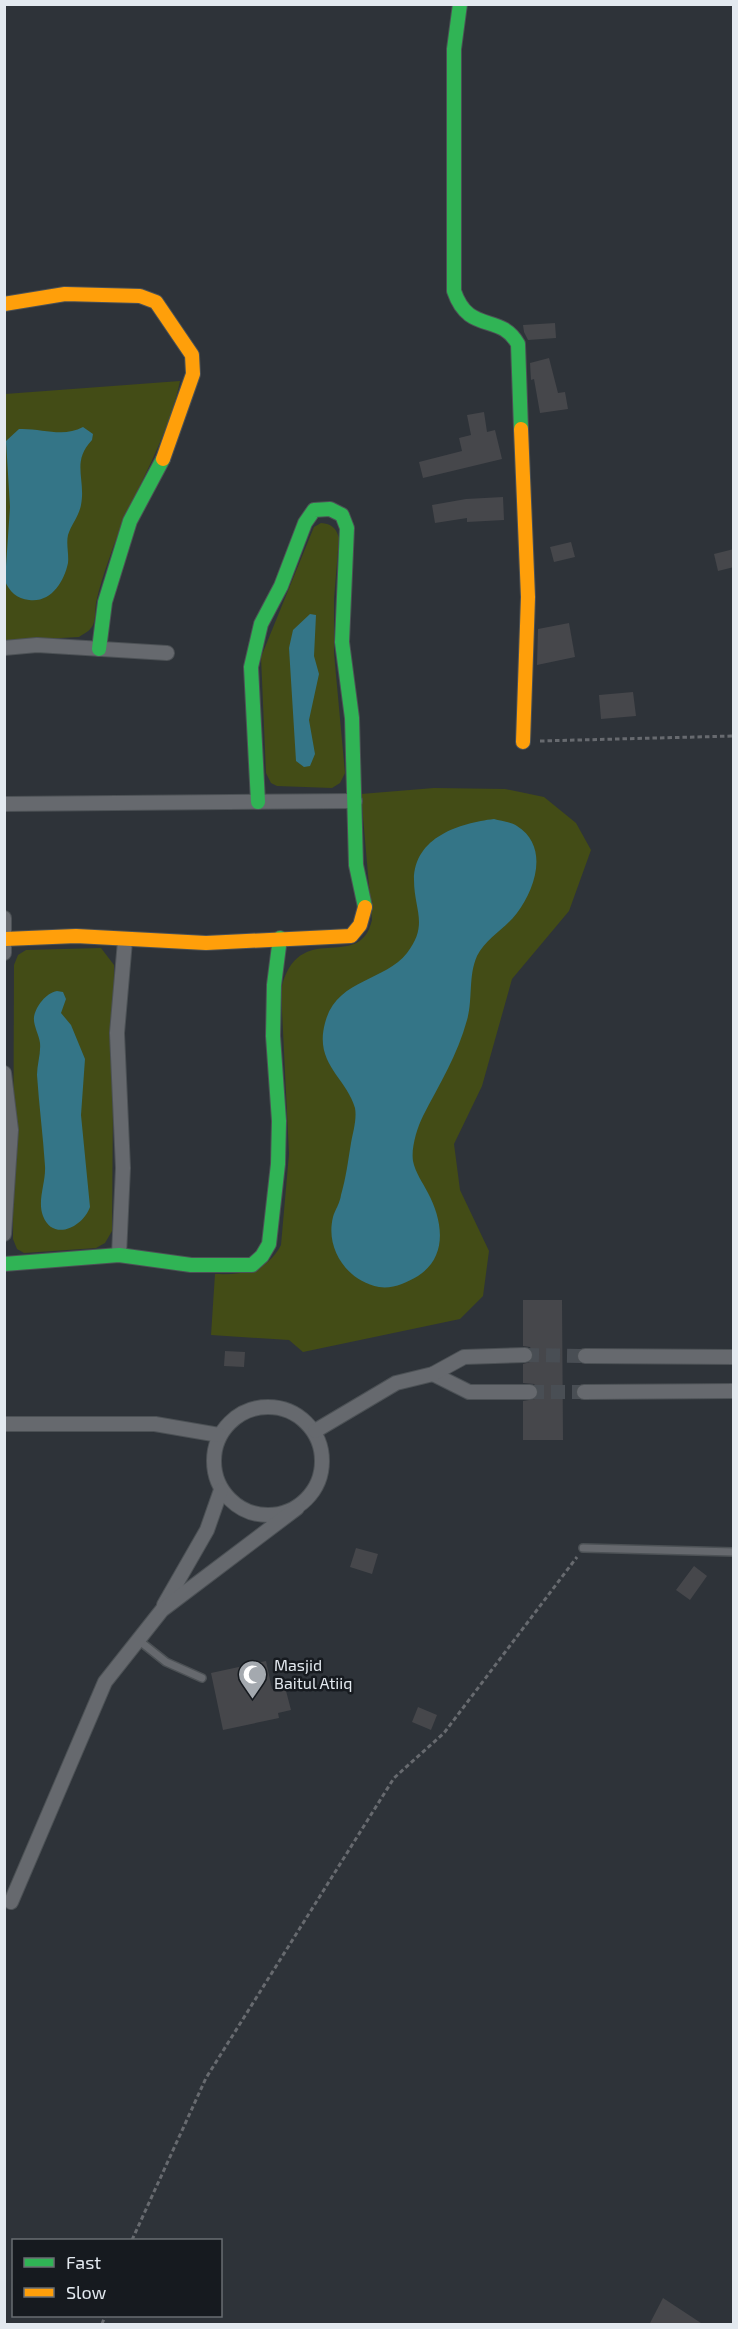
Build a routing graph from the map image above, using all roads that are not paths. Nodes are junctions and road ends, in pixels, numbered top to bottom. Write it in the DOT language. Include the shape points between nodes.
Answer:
graph roads {
  1 [pos="460,4"];
  2 [pos="4,304"];
  3 [pos="4,648"];
  4 [pos="99,649"];
  5 [pos="167,653"];
  6 [pos="523,742"];
  7 [pos="355,801"];
  8 [pos="258,802"];
  9 [pos="4,804"];
  10 [pos="4,918"];
  11 [pos="279,938"];
  12 [pos="5,939"];
  13 [pos="125,940"];
  14 [pos="4,953"];
  15 [pos="4,1073"];
  16 [pos="4,1234"];
  17 [pos="119,1255"];
  18 [pos="4,1264"];
  19 [pos="525,1355"];
  20 [pos="585,1356"];
  21 [pos="734,1357"];
  22 [pos="433,1374"];
  23 [pos="734,1391"];
  24 [pos="530,1392"];
  25 [pos="584,1392"];
  26 [pos="4,1424"];
  27 [pos="315,1431"];
  28 [pos="219,1435"];
  29 [pos="221,1490"];
  30 [pos="297,1508"];
  31 [pos="583,1548"];
  32 [pos="734,1552"];
  33 [pos="162,1610"];
  34 [pos="137,1639"];
  35 [pos="202,1678"];
  36 [pos="11,1902"];
  1 -- 6 [label="street" via="454,60 454,291 457,305 466,316 508,330 518,344 528,597"];
  2 -- 4 [label="street" via="64,294 140,296 156,302 192,355 193,374 165,456 130,521 105,602"];
  3 -- 4 [label="street" via="37,645"];
  4 -- 5 [label="street"];
  7 -- 8 [label="street"];
  7 -- 8 [label="street" via="352,718 342,642 347,528 342,515 330,509 314,510 305,523 281,586 261,624 251,667"];
  7 -- 11 [label="street" via="356,865 365,907 360,925 351,936"];
  8 -- 9 [label="street"];
  10 -- 12 [label="street"];
  11 -- 13 [label="street" via="206,943"];
  11 -- 17 [label="street" via="273,1036 278,1164 269,1244 252,1265 191,1265"];
  12 -- 13 [label="street" via="76,936"];
  12 -- 14 [label="street"];
  13 -- 17 [label="street" via="117,1033 123,1168"];
  15 -- 16 [label="street" via="11,1130"];
  17 -- 18 [label="street"];
  19 -- 22 [label="street" via="464,1357"];
  20 -- 21 [label="street"];
  22 -- 24 [label="street" via="469,1392"];
  22 -- 27 [label="street" via="396,1383"];
  23 -- 25 [label="street"];
  26 -- 28 [label="street" via="156,1424"];
  27 -- 28 [label="street" via="294,1412 266,1405 238,1414"];
  27 -- 30 [label="street" via="323,1459 317,1487"];
  28 -- 29 [label="street" via="212,1462"];
  29 -- 30 [label="street" via="242,1510 270,1516"];
  29 -- 33 [label="street" via="207,1530"];
  30 -- 33 [label="street"];
  31 -- 32 [label="lane"];
  33 -- 34 [label="street"];
  34 -- 35 [label="lane" via="166,1662"];
  34 -- 36 [label="street" via="105,1682"];
}
